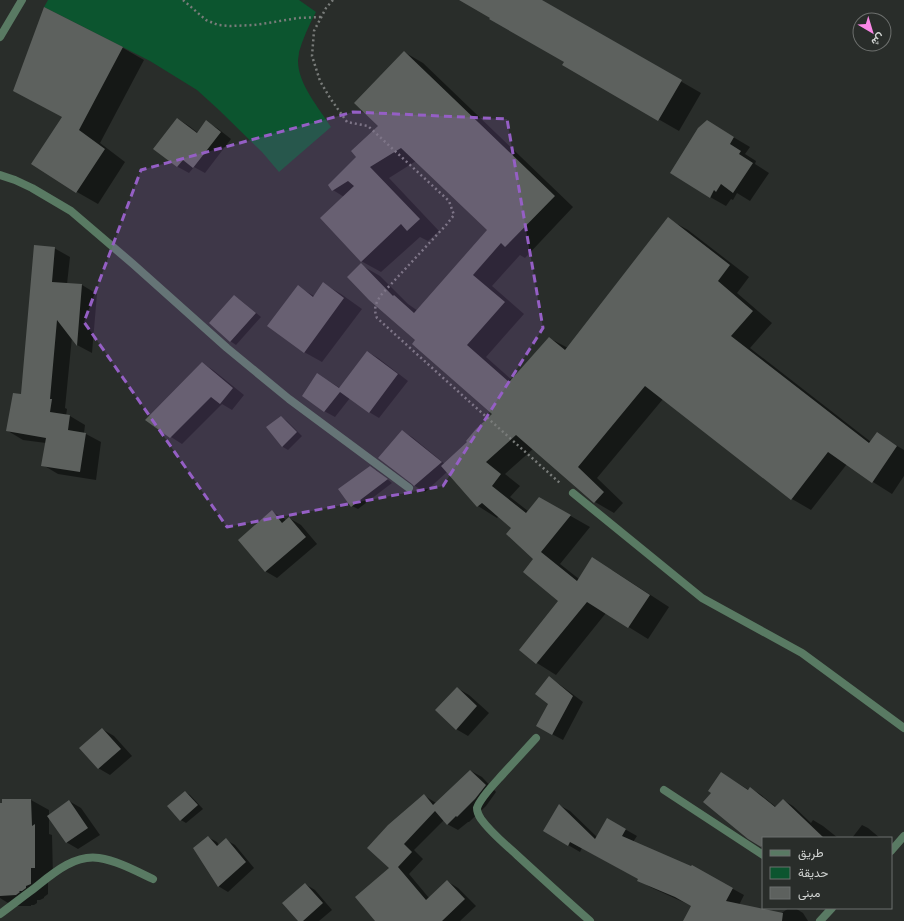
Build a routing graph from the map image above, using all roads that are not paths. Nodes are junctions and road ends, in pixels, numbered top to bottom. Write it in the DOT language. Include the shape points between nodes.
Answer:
graph roads {
  1 [pos="22,0"];
  2 [pos="0,37"];
  3 [pos="0,175"];
  4 [pos="410,488"];
  5 [pos="573,493"];
  6 [pos="904,728"];
  7 [pos="536,738"];
  8 [pos="664,790"];
  9 [pos="904,836"];
  10 [pos="892,850"];
  11 [pos="762,854"];
  12 [pos="153,879"];
  13 [pos="831,909"];
  14 [pos="0,914"];
  15 [pos="590,921"];
  16 [pos="820,921"];
  1 -- 2 [label="street"];
  3 -- 4 [label="street" via="32,188 71,211 277,390"];
  5 -- 6 [label="street" via="702,598 802,653"];
  7 -- 15 [label="street" via="489,789 480,801 478,815 509,848"];
  8 -- 11 [label="street"];
  9 -- 10 [label="street"];
  12 -- 14 [label="street" via="116,862 97,857 87,858 68,864 54,873"];
  13 -- 16 [label="street"];
}
